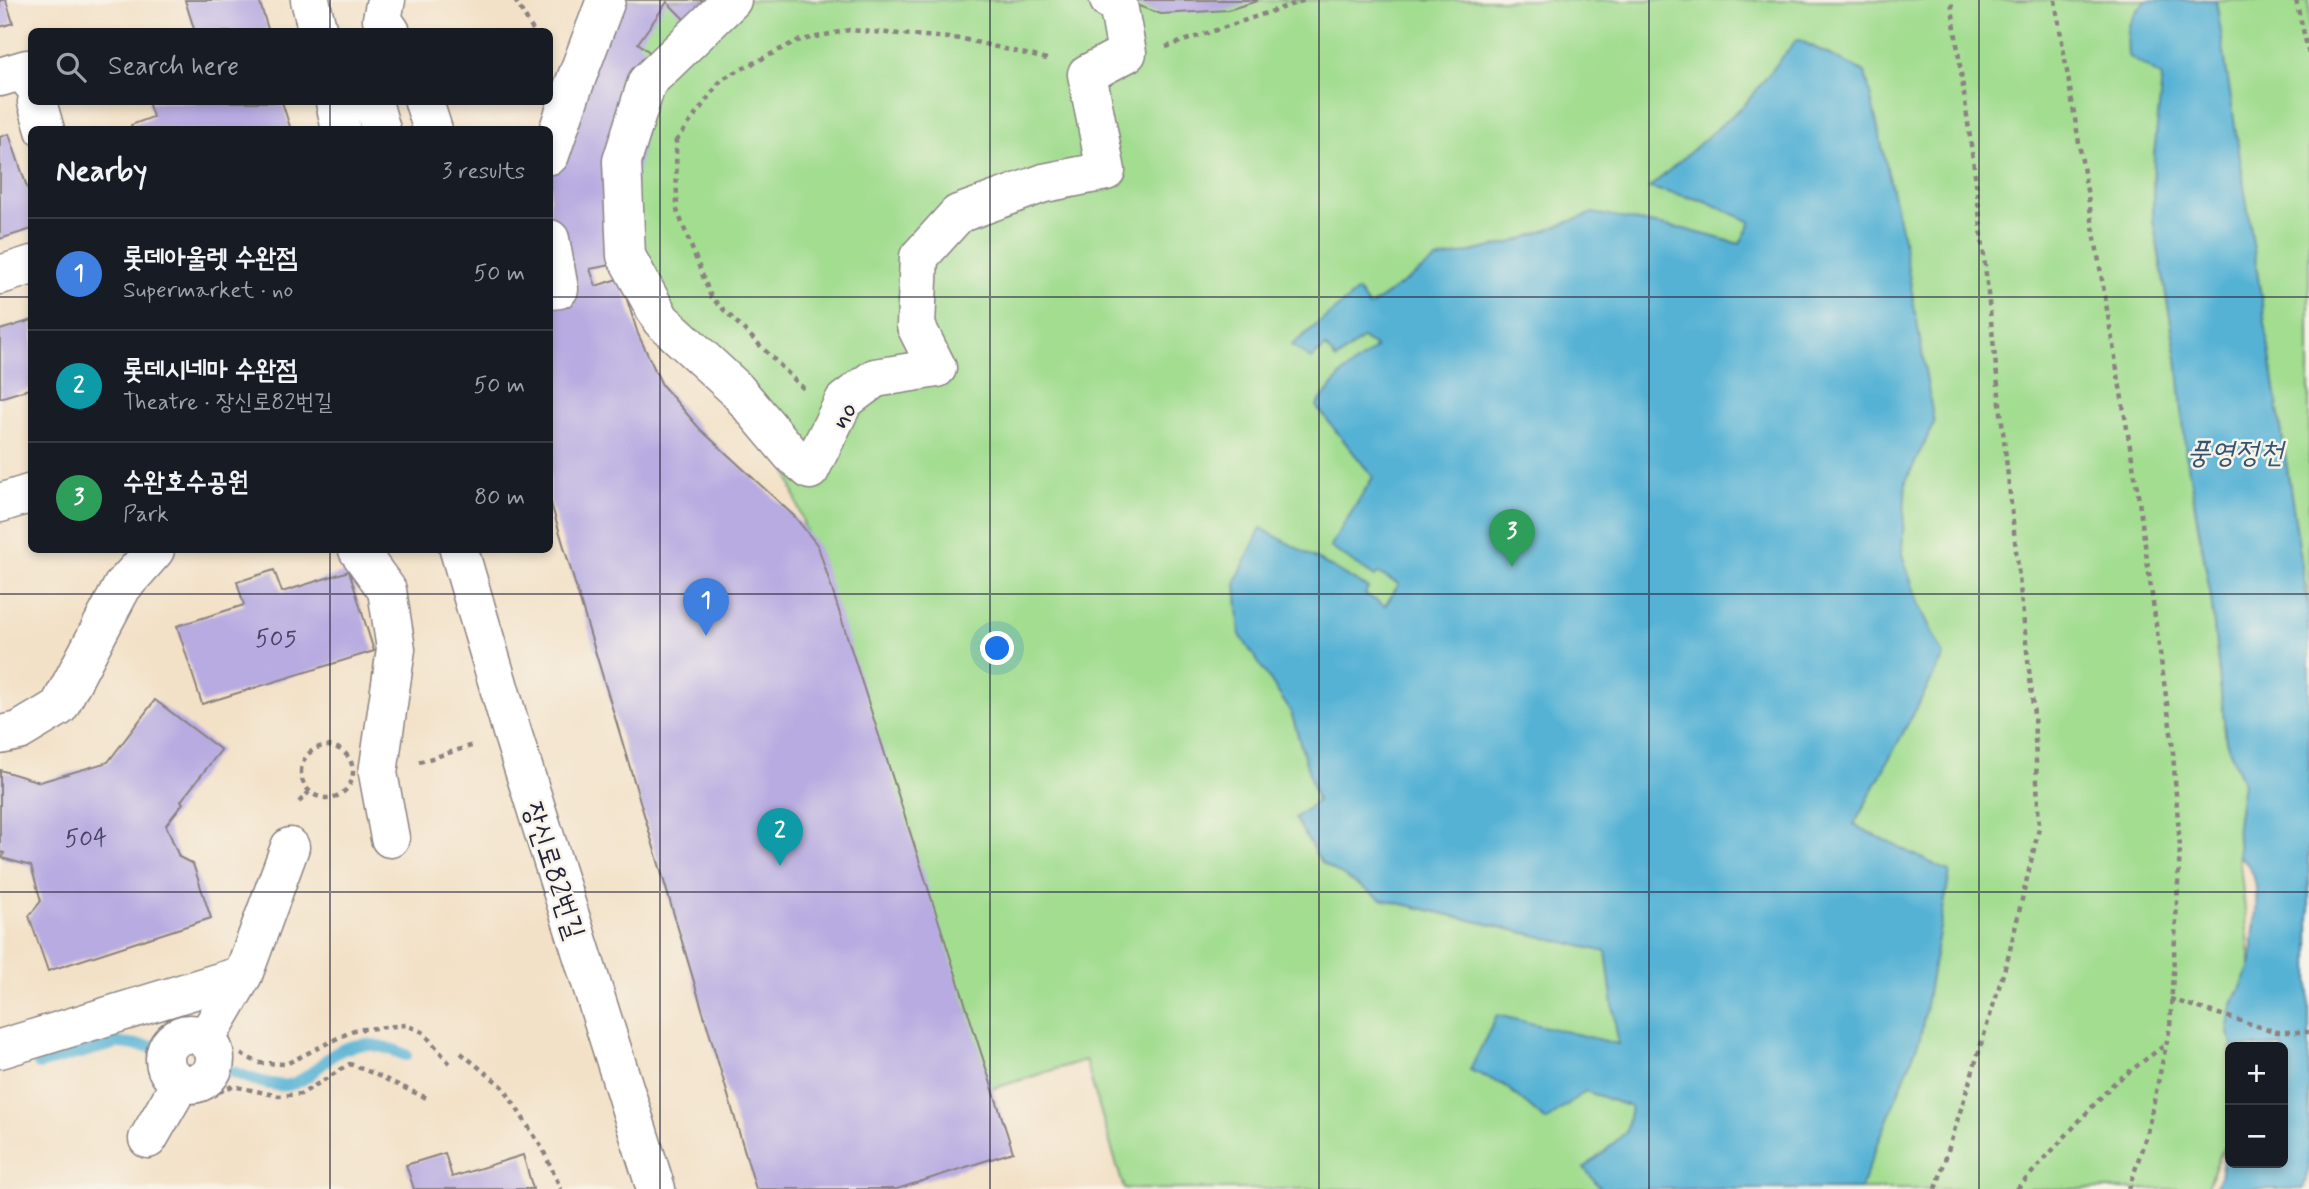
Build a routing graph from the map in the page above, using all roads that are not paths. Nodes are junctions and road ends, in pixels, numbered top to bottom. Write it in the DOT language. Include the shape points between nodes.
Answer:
graph roads {
  1 [pos="310,0"];
  2 [pos="386,0"];
  3 [pos="606,0"];
  4 [pos="732,0"];
  5 [pos="1110,0"];
  6 [pos="317,28"];
  7 [pos="388,28"];
  8 [pos="28,72"];
  9 [pos="0,77"];
  10 [pos="38,105"];
  11 [pos="335,105"];
  12 [pos="374,105"];
  13 [pos="399,105"];
  14 [pos="425,105"];
  15 [pos="44,126"];
  16 [pos="340,126"];
  17 [pos="380,126"];
  18 [pos="405,126"];
  19 [pos="432,126"];
  20 [pos="553,146"];
  21 [pos="553,256"];
  22 [pos="28,266"];
  23 [pos="0,275"];
  24 [pos="553,290"];
  25 [pos="28,494"];
  26 [pos="0,503"];
  27 [pos="152,553"];
  28 [pos="360,553"];
  29 [pos="460,553"];
  30 [pos="0,735"];
  31 [pos="390,838"];
  32 [pos="290,847"];
  33 [pos="243,975"];
  34 [pos="0,1049"];
  35 [pos="148,1139"];
  36 [pos="656,1189"];
  1 -- 6 [label="street"];
  2 -- 7 [label="street" via="382,19"];
  3 -- 20 [label="street"];
  4 -- 5 [label="street, no" via="648,82 622,161 626,256 661,320 736,389 810,470 844,401 875,378 937,368 916,326 919,257 958,214 1044,183 1106,171 1087,74 1127,53 1118,4"];
  8 -- 9 [label="street"];
  10 -- 15 [label="street"];
  11 -- 16 [label="street"];
  12 -- 17 [label="street"];
  13 -- 18 [label="street"];
  14 -- 19 [label="street"];
  21 -- 24 [label="street" via="559,289"];
  22 -- 23 [label="street"];
  25 -- 26 [label="street"];
  27 -- 30 [label="street" via="122,587 59,707 19,731"];
  28 -- 31 [label="street" via="387,590 396,649 378,774"];
  29 -- 36 [label="street, 장신로82번길"];
  32 -- 33 [label="street"];
  33 -- 34 [label="street"];
  33 -- 35 [label="street" via="212,1028 176,1039 168,1047 166,1069 176,1091"];
}
